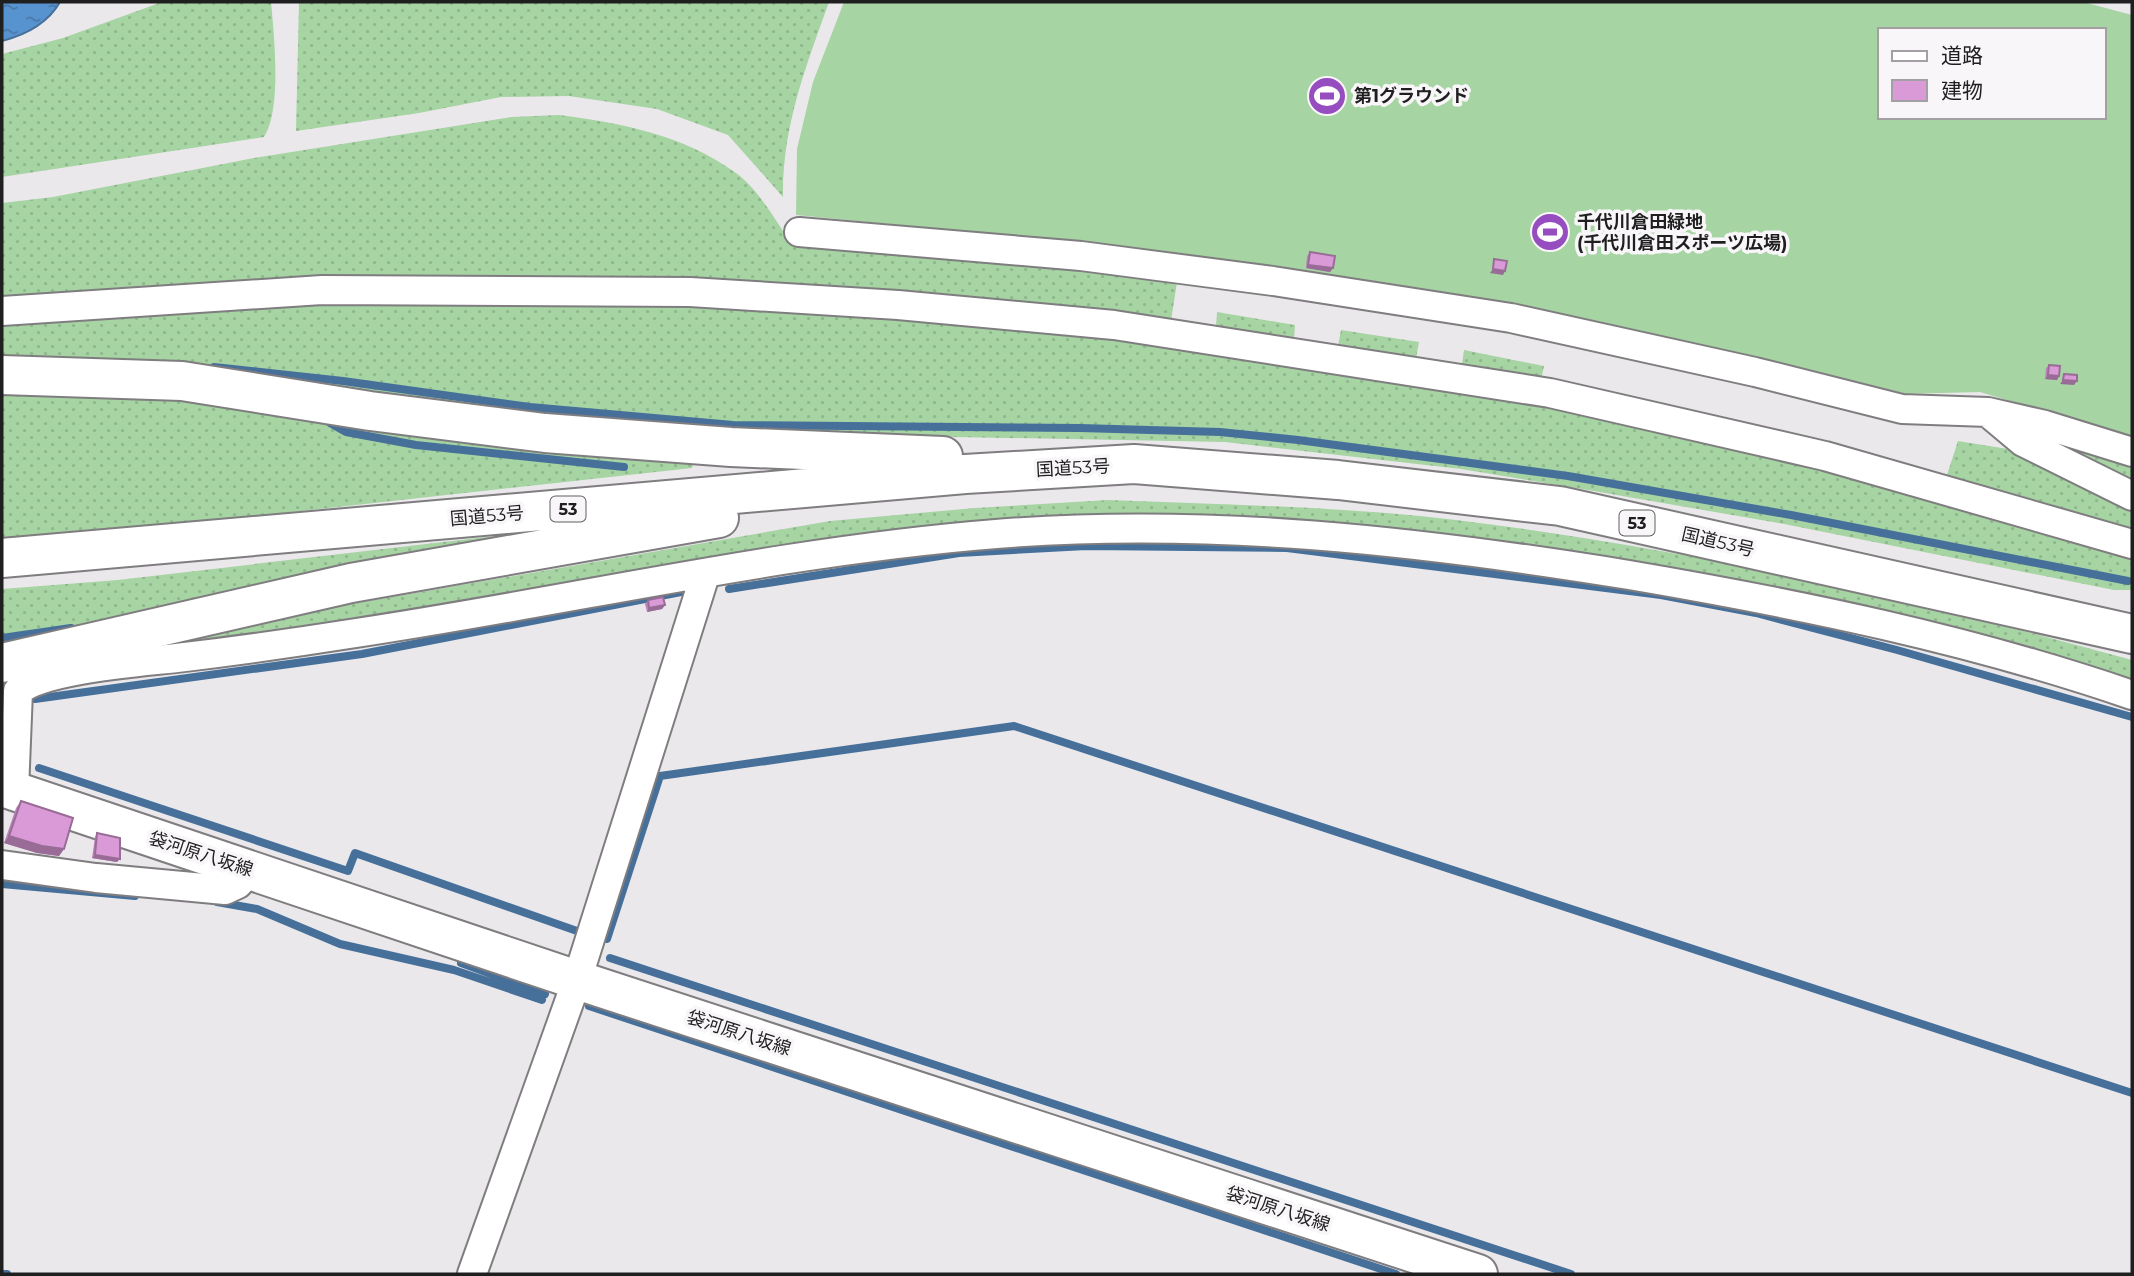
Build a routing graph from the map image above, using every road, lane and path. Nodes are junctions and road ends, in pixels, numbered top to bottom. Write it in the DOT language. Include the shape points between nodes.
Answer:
graph roads {
  1 [pos="799,232"];
  2 [pos="2,311"];
  3 [pos="2,375"];
  4 [pos="1988,412"];
  5 [pos="2132,452"];
  6 [pos="1134,464"];
  7 [pos="965,474"];
  8 [pos="2132,496"];
  9 [pos="2132,544"];
  10 [pos="2,558"];
  11 [pos="705,575"];
  12 [pos="2132,634"];
  13 [pos="2,663"];
  14 [pos="2132,695"];
  15 [pos="8,789"];
  16 [pos="2,865"];
  17 [pos="250,870"];
  18 [pos="577,980"];
  19 [pos="472,1274"];
  20 [pos="1478,1274"];
  1 -- 4 [label="street" via="1081,256 1273,281 1511,318 1902,409"];
  2 -- 9 [label="street" via="322,290 690,292 1114,325 1550,393 1825,456"];
  3 -- 6 [label="main road" via="182,381 370,411 598,437"];
  4 -- 5 [label="street"];
  4 -- 8 [label="street" via="2023,442"];
  6 -- 7 [label="main road, 国道53号 / 53"];
  6 -- 12 [label="main road, 国道53号 / 53" via="1338,480 1560,506"];
  7 -- 10 [label="main road, 国道53号 / 53"];
  7 -- 13 [label="main road" via="351,583"];
  11 -- 14 [label="street" via="885,545 1000,533 1314,534 1479,551 1745,595 1860,619"];
  11 -- 15 [label="street" via="493,613 102,668 28,683 18,691"];
  11 -- 18 [label="street"];
  15 -- 17 [label="main road, 袋河原八坂線"];
  16 -- 17 [label="street" via="225,890"];
  17 -- 18 [label="main road, 袋河原八坂線"];
  18 -- 19 [label="street"];
  18 -- 20 [label="main road, 袋河原八坂線"];
}
